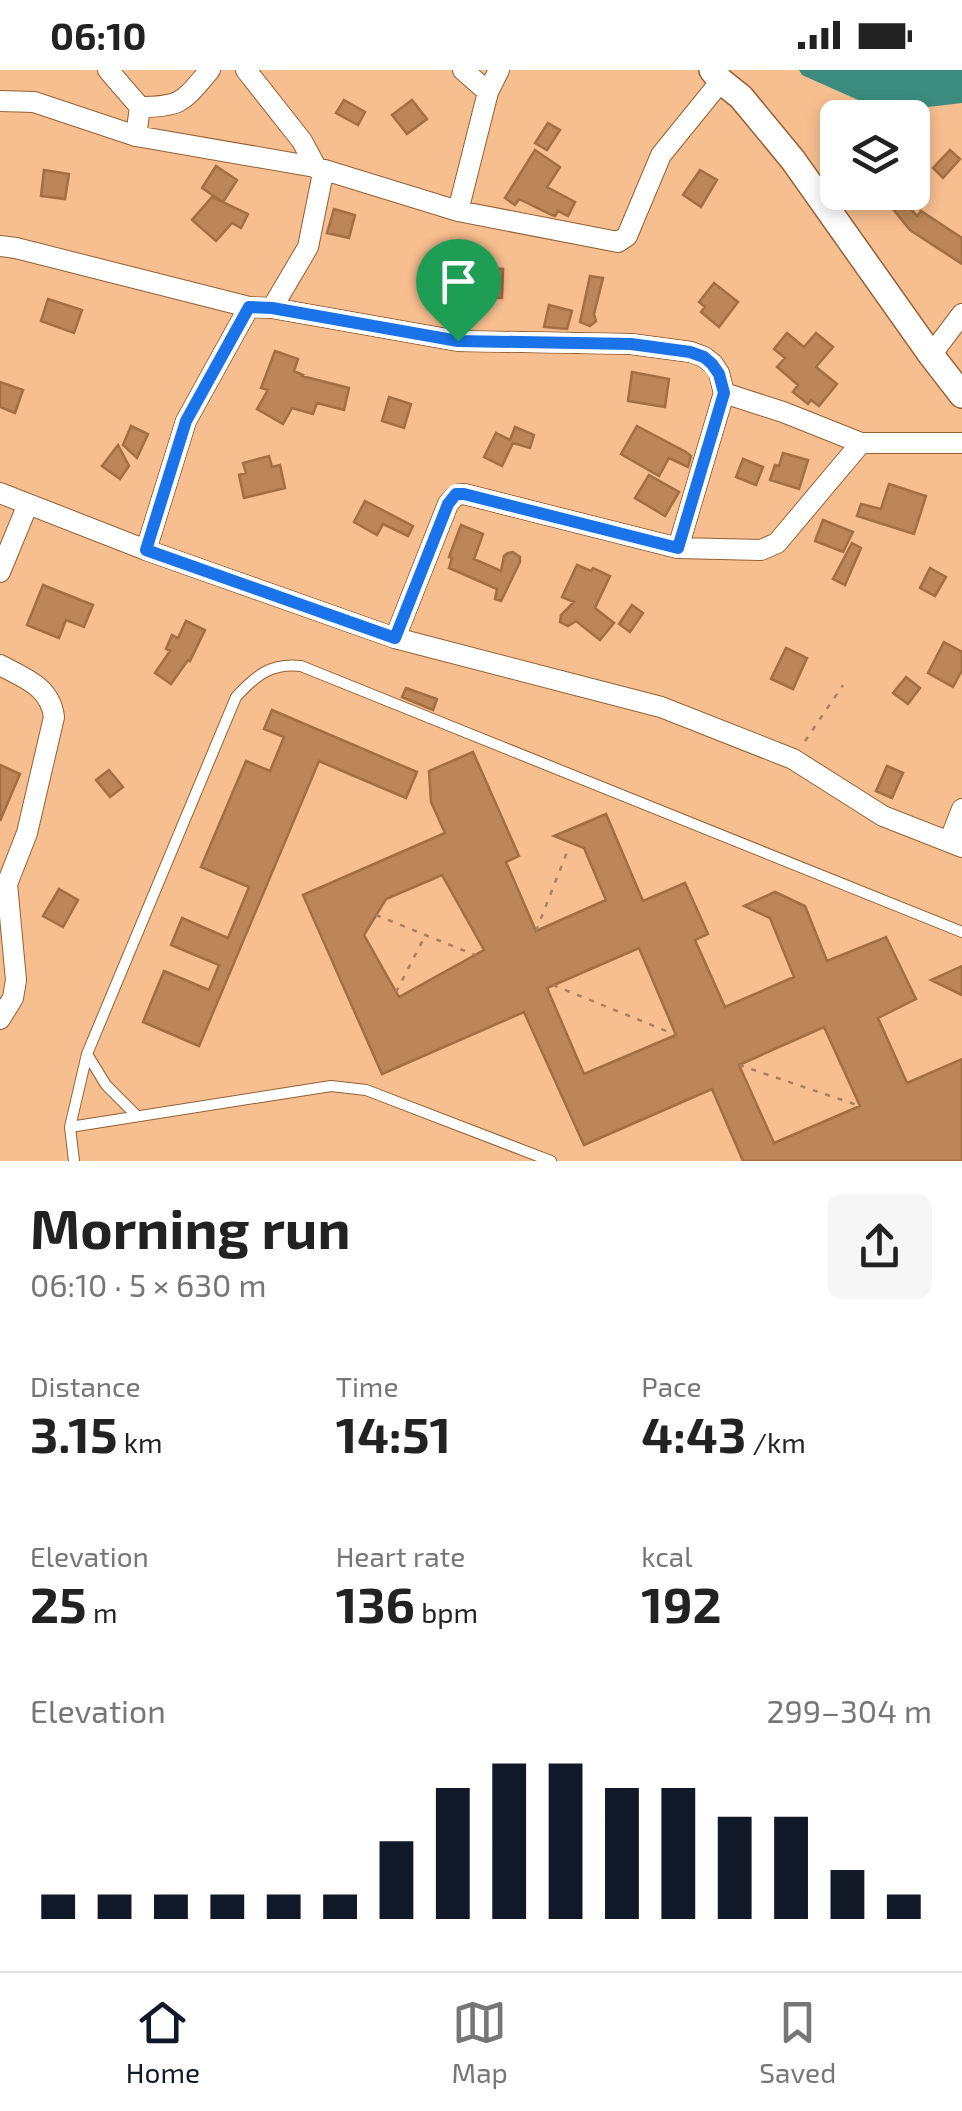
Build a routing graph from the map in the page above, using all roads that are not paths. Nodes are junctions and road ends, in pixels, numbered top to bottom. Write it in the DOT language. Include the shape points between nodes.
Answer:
graph roads {
  1 [pos="108,70"];
  2 [pos="210,70"];
  3 [pos="246,70"];
  4 [pos="463,70"];
  5 [pos="499,70"];
  6 [pos="716,76"];
  7 [pos="488,92"];
  8 [pos="0,101"];
  9 [pos="140,107"];
  10 [pos="136,136"];
  11 [pos="315,167"];
  12 [pos="458,211"];
  13 [pos="0,246"];
  14 [pos="249,307"];
  15 [pos="272,308"];
  16 [pos="962,314"];
  17 [pos="931,356"];
  18 [pos="724,393"];
  19 [pos="962,395"];
  20 [pos="862,443"];
  21 [pos="962,443"];
  22 [pos="0,493"];
  23 [pos="28,504"];
  24 [pos="678,548"];
  25 [pos="146,550"];
  26 [pos="0,572"];
  27 [pos="395,638"];
  28 [pos="0,665"];
  29 [pos="962,809"];
  30 [pos="956,845"];
  31 [pos="4,886"];
  32 [pos="962,932"];
  33 [pos="0,965"];
  34 [pos="16,980"];
  35 [pos="0,1019"];
  36 [pos="88,1054"];
  37 [pos="136,1115"];
  38 [pos="70,1126"];
  39 [pos="74,1161"];
  40 [pos="551,1161"];
  1 -- 9 [label="street"];
  2 -- 9 [label="street" via="184,101"];
  3 -- 11 [label="street" via="302,140"];
  4 -- 7 [label="street"];
  5 -- 7 [label="street"];
  6 -- 12 [label="street" via="661,155 624,240"];
  6 -- 17 [label="street" via="793,160"];
  7 -- 12 [label="street"];
  8 -- 10 [label="street" via="34,102"];
  9 -- 10 [label="street"];
  10 -- 11 [label="street"];
  11 -- 12 [label="street"];
  11 -- 15 [label="street" via="323,173 308,247"];
  13 -- 14 [label="street"];
  14 -- 15 [label="street"];
  14 -- 25 [label="street" via="186,421"];
  15 -- 18 [label="street" via="458,341 631,344 690,352 712,364"];
  16 -- 17 [label="street"];
  17 -- 19 [label="street"];
  18 -- 20 [label="street"];
  18 -- 24 [label="street"];
  20 -- 21 [label="street"];
  20 -- 24 [label="street" via="771,548"];
  22 -- 23 [label="street"];
  23 -- 25 [label="street"];
  23 -- 26 [label="street"];
  24 -- 27 [label="street" via="456,494"];
  25 -- 27 [label="street"];
  27 -- 30 [label="street" via="661,708 793,759 883,816"];
  28 -- 31 [label="street" via="42,688 54,717 27,833"];
  29 -- 30 [label="street"];
  31 -- 34 [label="street"];
  32 -- 36 [label="lane" via="285,664 262,673 236,698"];
  33 -- 34 [label="street"];
  34 -- 35 [label="street"];
  36 -- 37 [label="lane" via="106,1085"];
  36 -- 38 [label="lane"];
  37 -- 38 [label="lane"];
  37 -- 40 [label="lane" via="349,1087"];
  38 -- 39 [label="lane"];
}
